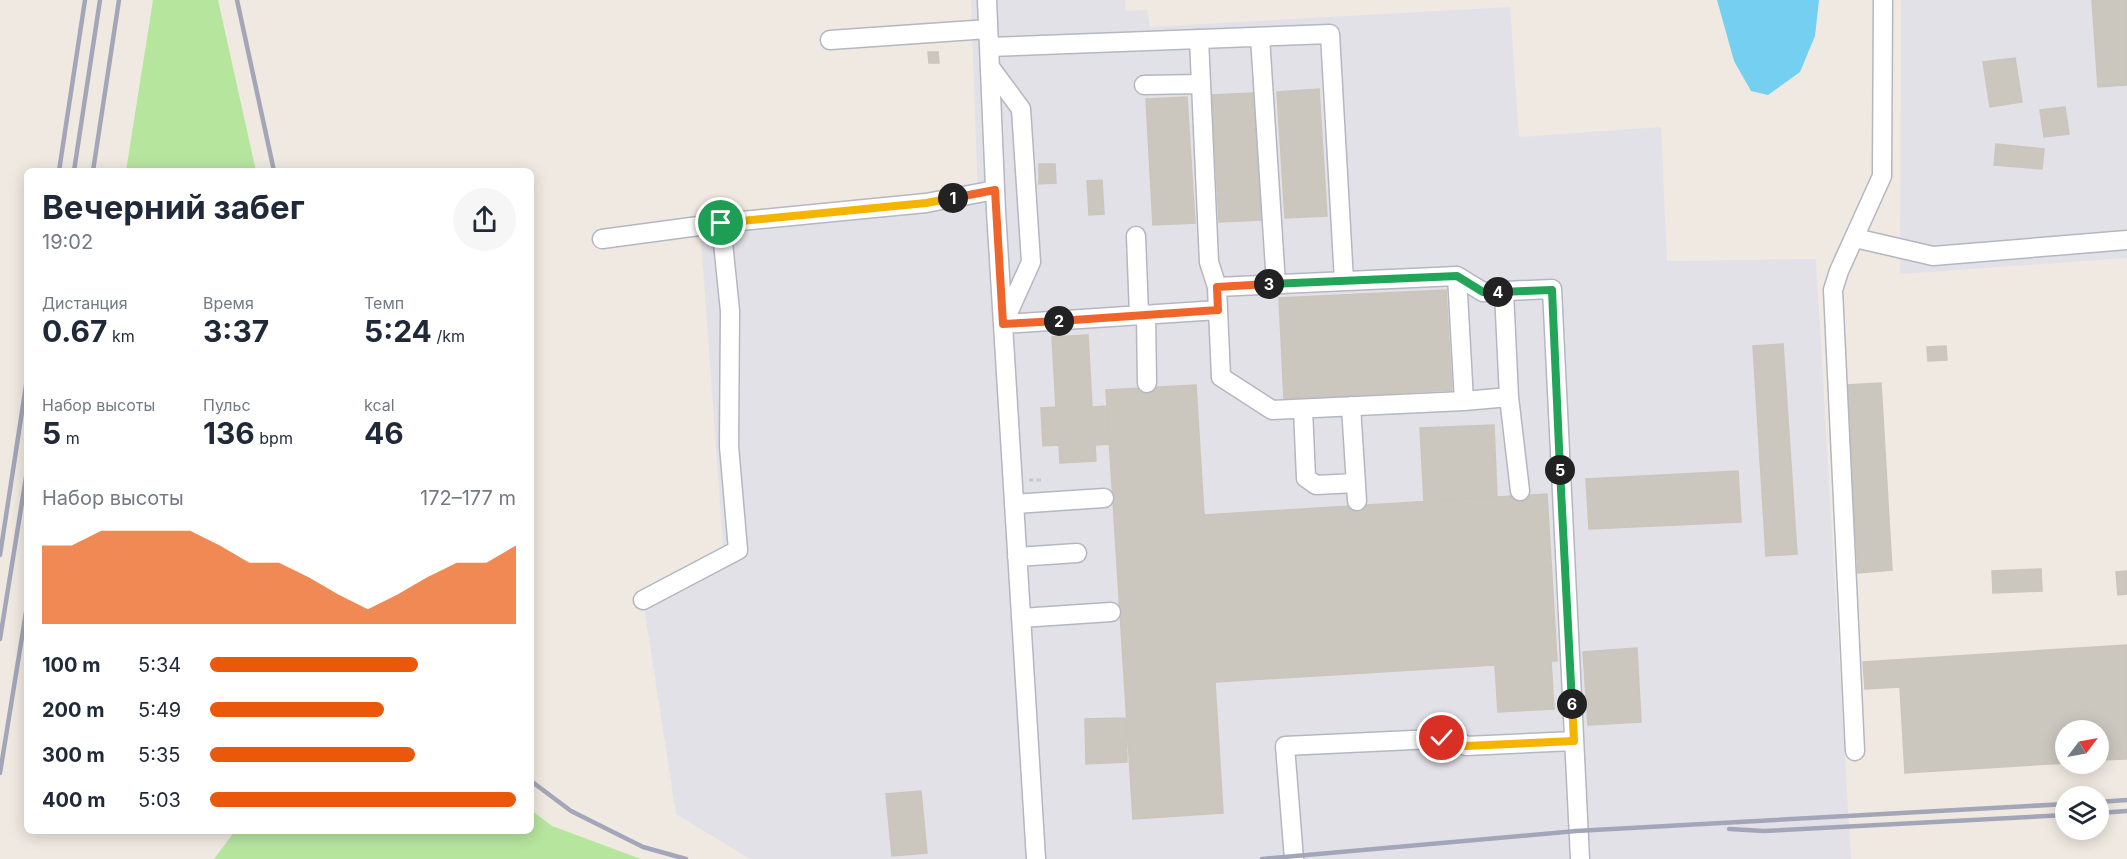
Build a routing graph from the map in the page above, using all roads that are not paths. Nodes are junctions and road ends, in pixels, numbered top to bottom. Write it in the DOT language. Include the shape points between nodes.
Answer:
graph roads {
  1 [pos="987,0"];
  2 [pos="1883,0"];
  3 [pos="1260,37"];
  4 [pos="989,38"];
  5 [pos="1199,39"];
  6 [pos="830,40"];
  7 [pos="990,67"];
  8 [pos="1201,84"];
  9 [pos="1144,85"];
  10 [pos="995,190"];
  11 [pos="721,223"];
  12 [pos="1136,236"];
  13 [pos="1855,237"];
  14 [pos="602,239"];
  15 [pos="2127,240"];
  16 [pos="1457,276"];
  17 [pos="1344,281"];
  18 [pos="1276,284"];
  19 [pos="1217,287"];
  20 [pos="1504,292"];
  21 [pos="1218,310"];
  22 [pos="1143,315"];
  23 [pos="1003,324"];
  24 [pos="1147,383"];
  25 [pos="1509,397"];
  26 [pos="1464,401"];
  27 [pos="1351,406"];
  28 [pos="1303,409"];
  29 [pos="1520,491"];
  30 [pos="1104,498"];
  31 [pos="1014,504"];
  32 [pos="1077,554"];
  33 [pos="1017,557"];
  34 [pos="643,600"];
  35 [pos="1111,612"];
  36 [pos="1021,618"];
  37 [pos="1574,741"];
  38 [pos="1855,751"];
  39 [pos="1036,859"];
  40 [pos="1294,859"];
  41 [pos="1580,859"];
  1 -- 4 [label="street"];
  2 -- 13 [label="street" via="1882,176"];
  3 -- 5 [label="street"];
  3 -- 17 [label="street" via="1330,34"];
  3 -- 18 [label="street"];
  4 -- 5 [label="street"];
  4 -- 6 [label="street"];
  4 -- 7 [label="street"];
  5 -- 8 [label="street"];
  7 -- 10 [label="street"];
  7 -- 23 [label="street" via="1021,109 1031,262"];
  8 -- 9 [label="street"];
  8 -- 19 [label="street" via="1209,262"];
  10 -- 11 [label="street" via="926,203"];
  10 -- 23 [label="street"];
  11 -- 14 [label="street"];
  11 -- 34 [label="street" via="730,311 729,446 738,550"];
  12 -- 22 [label="street"];
  13 -- 15 [label="street" via="1933,256"];
  13 -- 38 [label="street" via="1833,290"];
  16 -- 17 [label="street"];
  16 -- 20 [label="street" via="1483,292"];
  16 -- 26 [label="street"];
  17 -- 18 [label="street"];
  18 -- 19 [label="street"];
  19 -- 21 [label="street"];
  20 -- 25 [label="street"];
  20 -- 37 [label="street" via="1552,290"];
  21 -- 22 [label="street"];
  21 -- 28 [label="street" via="1221,377 1272,410"];
  22 -- 23 [label="street"];
  22 -- 24 [label="street"];
  23 -- 31 [label="street"];
  25 -- 26 [label="street"];
  25 -- 29 [label="street"];
  26 -- 27 [label="street"];
  27 -- 28 [label="street"];
  27 -- 28 [label="street" via="1356,492 1316,485 1306,478"];
  30 -- 31 [label="street"];
  31 -- 33 [label="street"];
  32 -- 33 [label="street"];
  33 -- 36 [label="street"];
  35 -- 36 [label="street"];
  36 -- 39 [label="street"];
  37 -- 40 [label="street" via="1466,746 1455,738 1285,746"];
  37 -- 41 [label="street"];
}
